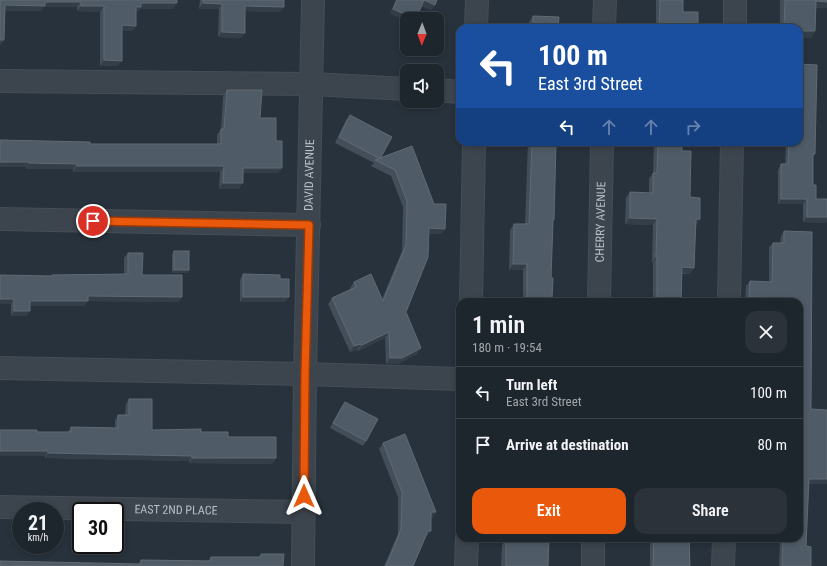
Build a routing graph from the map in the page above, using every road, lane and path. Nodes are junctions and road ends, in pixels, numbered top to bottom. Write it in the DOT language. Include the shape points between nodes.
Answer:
graph roads {
  1 [pos="313,0"];
  2 [pos="477,0"];
  3 [pos="604,0"];
  4 [pos="736,0"];
  5 [pos="476,24"];
  6 [pos="604,24"];
  7 [pos="735,24"];
  8 [pos="0,81"];
  9 [pos="312,84"];
  10 [pos="400,89"];
  11 [pos="444,91"];
  12 [pos="456,92"];
  13 [pos="474,146"];
  14 [pos="602,146"];
  15 [pos="732,146"];
  16 [pos="0,219"];
  17 [pos="309,225"];
  18 [pos="471,298"];
  19 [pos="599,298"];
  20 [pos="729,298"];
  21 [pos="0,368"];
  22 [pos="305,374"];
  23 [pos="456,379"];
  24 [pos="0,507"];
  25 [pos="304,512"];
  26 [pos="467,542"];
  27 [pos="593,542"];
  28 [pos="724,542"];
  29 [pos="303,566"];
  30 [pos="466,566"];
  31 [pos="593,566"];
  32 [pos="723,566"];
  1 -- 9 [label="street, DAVID AVENUE"];
  2 -- 5 [label="street"];
  3 -- 6 [label="street"];
  4 -- 7 [label="street"];
  8 -- 9 [label="street"];
  9 -- 10 [label="street"];
  9 -- 17 [label="street, DAVID AVENUE"];
  11 -- 12 [label="street"];
  13 -- 18 [label="street"];
  14 -- 19 [label="street, CHERRY AVENUE"];
  15 -- 20 [label="street"];
  16 -- 17 [label="street"];
  17 -- 22 [label="street, DAVID AVENUE"];
  21 -- 22 [label="street"];
  22 -- 23 [label="street"];
  22 -- 25 [label="street, DAVID AVENUE"];
  24 -- 25 [label="street, EAST 2ND PLACE"];
  25 -- 29 [label="street, DAVID AVENUE"];
  26 -- 30 [label="street"];
  27 -- 31 [label="street"];
  28 -- 32 [label="street"];
}
